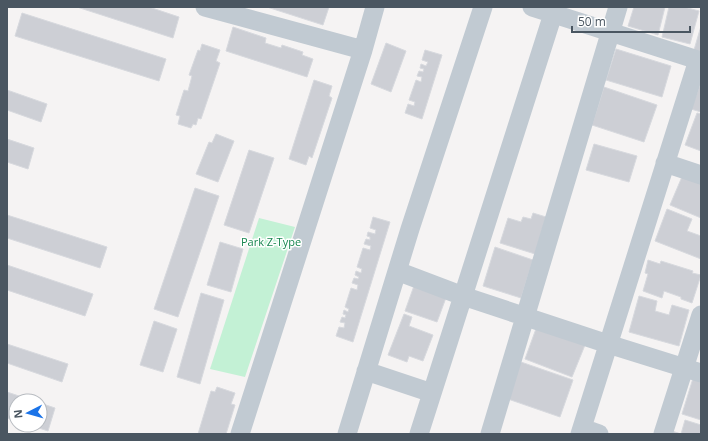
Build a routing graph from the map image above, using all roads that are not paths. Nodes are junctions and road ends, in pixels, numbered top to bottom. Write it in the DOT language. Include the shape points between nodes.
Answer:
graph roads {
  1 [pos="205,7"];
  2 [pos="375,7"];
  3 [pos="484,7"];
  4 [pos="532,7"];
  5 [pos="618,7"];
  6 [pos="553,14"];
  7 [pos="611,32"];
  8 [pos="363,50"];
  9 [pos="699,61"];
  10 [pos="665,163"];
  11 [pos="701,175"];
  12 [pos="397,271"];
  13 [pos="463,296"];
  14 [pos="701,315"];
  15 [pos="525,316"];
  16 [pos="608,344"];
  17 [pos="693,370"];
  18 [pos="366,371"];
  19 [pos="432,393"];
  20 [pos="587,432"];
  21 [pos="240,434"];
  22 [pos="347,434"];
  23 [pos="419,434"];
  24 [pos="490,434"];
  25 [pos="663,434"];
  1 -- 8 [label="street"];
  2 -- 8 [label="street"];
  3 -- 12 [label="street"];
  4 -- 6 [label="street"];
  5 -- 7 [label="street"];
  6 -- 7 [label="street"];
  6 -- 13 [label="street"];
  7 -- 9 [label="street"];
  7 -- 15 [label="street"];
  8 -- 21 [label="street"];
  9 -- 10 [label="street"];
  10 -- 11 [label="street"];
  10 -- 16 [label="street"];
  12 -- 13 [label="street"];
  12 -- 18 [label="street"];
  13 -- 15 [label="street"];
  13 -- 19 [label="street"];
  14 -- 17 [label="street"];
  15 -- 16 [label="street"];
  15 -- 24 [label="street"];
  16 -- 17 [label="street"];
  16 -- 20 [label="street"];
  17 -- 25 [label="street"];
  18 -- 19 [label="street"];
  18 -- 22 [label="street"];
  19 -- 23 [label="street"];
}
